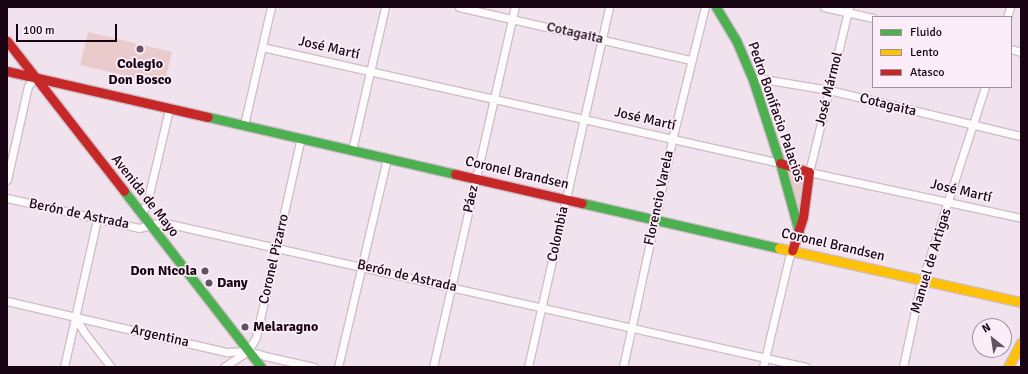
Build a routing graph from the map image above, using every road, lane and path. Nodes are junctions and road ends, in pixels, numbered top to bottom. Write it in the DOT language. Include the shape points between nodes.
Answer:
graph roads {
  1 [pos="271,7"];
  2 [pos="384,7"];
  3 [pos="459,7"];
  4 [pos="515,7"];
  5 [pos="609,7"];
  6 [pos="705,7"];
  7 [pos="716,7"];
  8 [pos="824,7"];
  9 [pos="848,10"];
  10 [pos="512,18"];
  11 [pos="872,18"];
  12 [pos="602,40"];
  13 [pos="7,41"];
  14 [pos="262,47"];
  15 [pos="691,60"];
  16 [pos="7,71"];
  17 [pos="370,72"];
  18 [pos="35,78"];
  19 [pos="753,80"];
  20 [pos="985,88"];
  21 [pos="829,90"];
  22 [pos="493,99"];
  23 [pos="169,109"];
  24 [pos="583,120"];
  25 [pos="244,125"];
  26 [pos="973,126"];
  27 [pos="1021,136"];
  28 [pos="301,138"];
  29 [pos="672,140"];
  30 [pos="352,150"];
  31 [pos="387,158"];
  32 [pos="780,163"];
  33 [pos="809,172"];
  34 [pos="476,178"];
  35 [pos="7,180"];
  36 [pos="7,198"];
  37 [pos="566,198"];
  38 [pos="949,202"];
  39 [pos="142,214"];
  40 [pos="1021,218"];
  41 [pos="97,219"];
  42 [pos="655,219"];
  43 [pos="150,225"];
  44 [pos="798,232"];
  45 [pos="277,247"];
  46 [pos="792,250"];
  47 [pos="361,266"];
  48 [pos="923,281"];
  49 [pos="452,286"];
  50 [pos="7,301"];
  51 [pos="1021,302"];
  52 [pos="542,307"];
  53 [pos="75,317"];
  54 [pos="632,327"];
  55 [pos="1021,343"];
  56 [pos="248,351"];
  57 [pos="765,358"];
  58 [pos="64,367"];
  59 [pos="111,367"];
  60 [pos="224,367"];
  61 [pos="261,367"];
  62 [pos="314,367"];
  63 [pos="338,367"];
  64 [pos="433,367"];
  65 [pos="528,367"];
  66 [pos="623,367"];
  67 [pos="763,367"];
  68 [pos="806,367"];
  69 [pos="903,367"];
  70 [pos="1008,367"];
  1 -- 14 [label="street"];
  2 -- 17 [label="street"];
  3 -- 10 [label="street, Cotagaita"];
  4 -- 10 [label="street, Páez"];
  5 -- 12 [label="street, Colombia"];
  6 -- 15 [label="street, Florencio Varela"];
  7 -- 19 [label="street, Pedro Bonifacio Palacios" via="736,40"];
  8 -- 9 [label="street"];
  9 -- 11 [label="street"];
  9 -- 21 [label="street, José Mármol"];
  10 -- 12 [label="street, Cotagaita"];
  10 -- 22 [label="street, Páez"];
  12 -- 15 [label="street, Cotagaita"];
  12 -- 24 [label="street, Colombia"];
  13 -- 18 [label="street, Avenida de Mayo"];
  14 -- 17 [label="street, José Martí"];
  14 -- 25 [label="street"];
  15 -- 29 [label="street, Florencio Varela"];
  16 -- 18 [label="street, Coronel Brandsen"];
  17 -- 22 [label="street, José Martí"];
  17 -- 30 [label="street"];
  18 -- 23 [label="street, Coronel Brandsen"];
  18 -- 35 [label="street" via="28,86"];
  18 -- 39 [label="street, Avenida de Mayo"];
  19 -- 21 [label="street, Cotagaita" via="763,79"];
  19 -- 32 [label="street, Pedro Bonifacio Palacios"];
  20 -- 26 [label="street, Manuel de Artigas"];
  21 -- 26 [label="street, Cotagaita"];
  21 -- 33 [label="street, José Mármol"];
  22 -- 24 [label="street, José Martí"];
  22 -- 34 [label="street, Páez"];
  23 -- 25 [label="street, Coronel Brandsen"];
  23 -- 39 [label="street" via="148,203"];
  24 -- 29 [label="street, José Martí"];
  24 -- 37 [label="street, Colombia"];
  25 -- 28 [label="street, Coronel Brandsen"];
  26 -- 27 [label="street, Cotagaita"];
  26 -- 38 [label="street, Manuel de Artigas"];
  28 -- 30 [label="street, Coronel Brandsen"];
  28 -- 45 [label="street, Coronel Pizarro"];
  29 -- 32 [label="street, José Martí"];
  29 -- 42 [label="street, Florencio Varela"];
  30 -- 31 [label="street, Coronel Brandsen"];
  31 -- 34 [label="street, Coronel Brandsen"];
  31 -- 47 [label="street"];
  32 -- 33 [label="street, José Martí"];
  32 -- 44 [label="street, Pedro Bonifacio Palacios"];
  33 -- 38 [label="street, José Martí"];
  33 -- 44 [label="street, Pedro Bonifacio Palacios" via="803,217"];
  34 -- 37 [label="street, Coronel Brandsen"];
  34 -- 49 [label="street, Páez"];
  36 -- 41 [label="street, Berón de Astrada"];
  37 -- 42 [label="street, Coronel Brandsen"];
  37 -- 52 [label="street, Colombia"];
  38 -- 40 [label="street, José Martí"];
  38 -- 48 [label="street, Manuel de Artigas"];
  39 -- 43 [label="street, Avenida de Mayo"];
  41 -- 43 [label="street, Berón de Astrada" via="139,228"];
  41 -- 53 [label="street"];
  42 -- 46 [label="street, Coronel Brandsen"];
  42 -- 54 [label="street, Florencio Varela"];
  43 -- 45 [label="street, Berón de Astrada" via="161,222"];
  43 -- 56 [label="street, Avenida de Mayo"];
  44 -- 46 [label="street, Pedro Bonifacio Palacios"];
  45 -- 47 [label="street, Berón de Astrada"];
  45 -- 56 [label="street, Coronel Pizarro" via="256,337"];
  46 -- 48 [label="street, Coronel Brandsen"];
  46 -- 57 [label="street"];
  47 -- 49 [label="street, Berón de Astrada"];
  47 -- 63 [label="street"];
  48 -- 51 [label="street, Coronel Brandsen"];
  48 -- 69 [label="street, Manuel de Artigas"];
  49 -- 52 [label="street, Berón de Astrada"];
  49 -- 64 [label="street, Páez"];
  50 -- 53 [label="street, Argentina"];
  52 -- 54 [label="street, Berón de Astrada"];
  52 -- 65 [label="street, Colombia"];
  53 -- 56 [label="street, Argentina" via="227,352"];
  53 -- 58 [label="street"];
  53 -- 59 [label="street"];
  54 -- 57 [label="street, Berón de Astrada"];
  54 -- 66 [label="street, Florencio Varela"];
  55 -- 70 [label="street"];
  56 -- 60 [label="street, Coronel Pizarro"];
  56 -- 61 [label="street, Avenida de Mayo"];
  56 -- 62 [label="street, Argentina"];
  57 -- 67 [label="street"];
  57 -- 68 [label="street, Berón de Astrada"];
}
